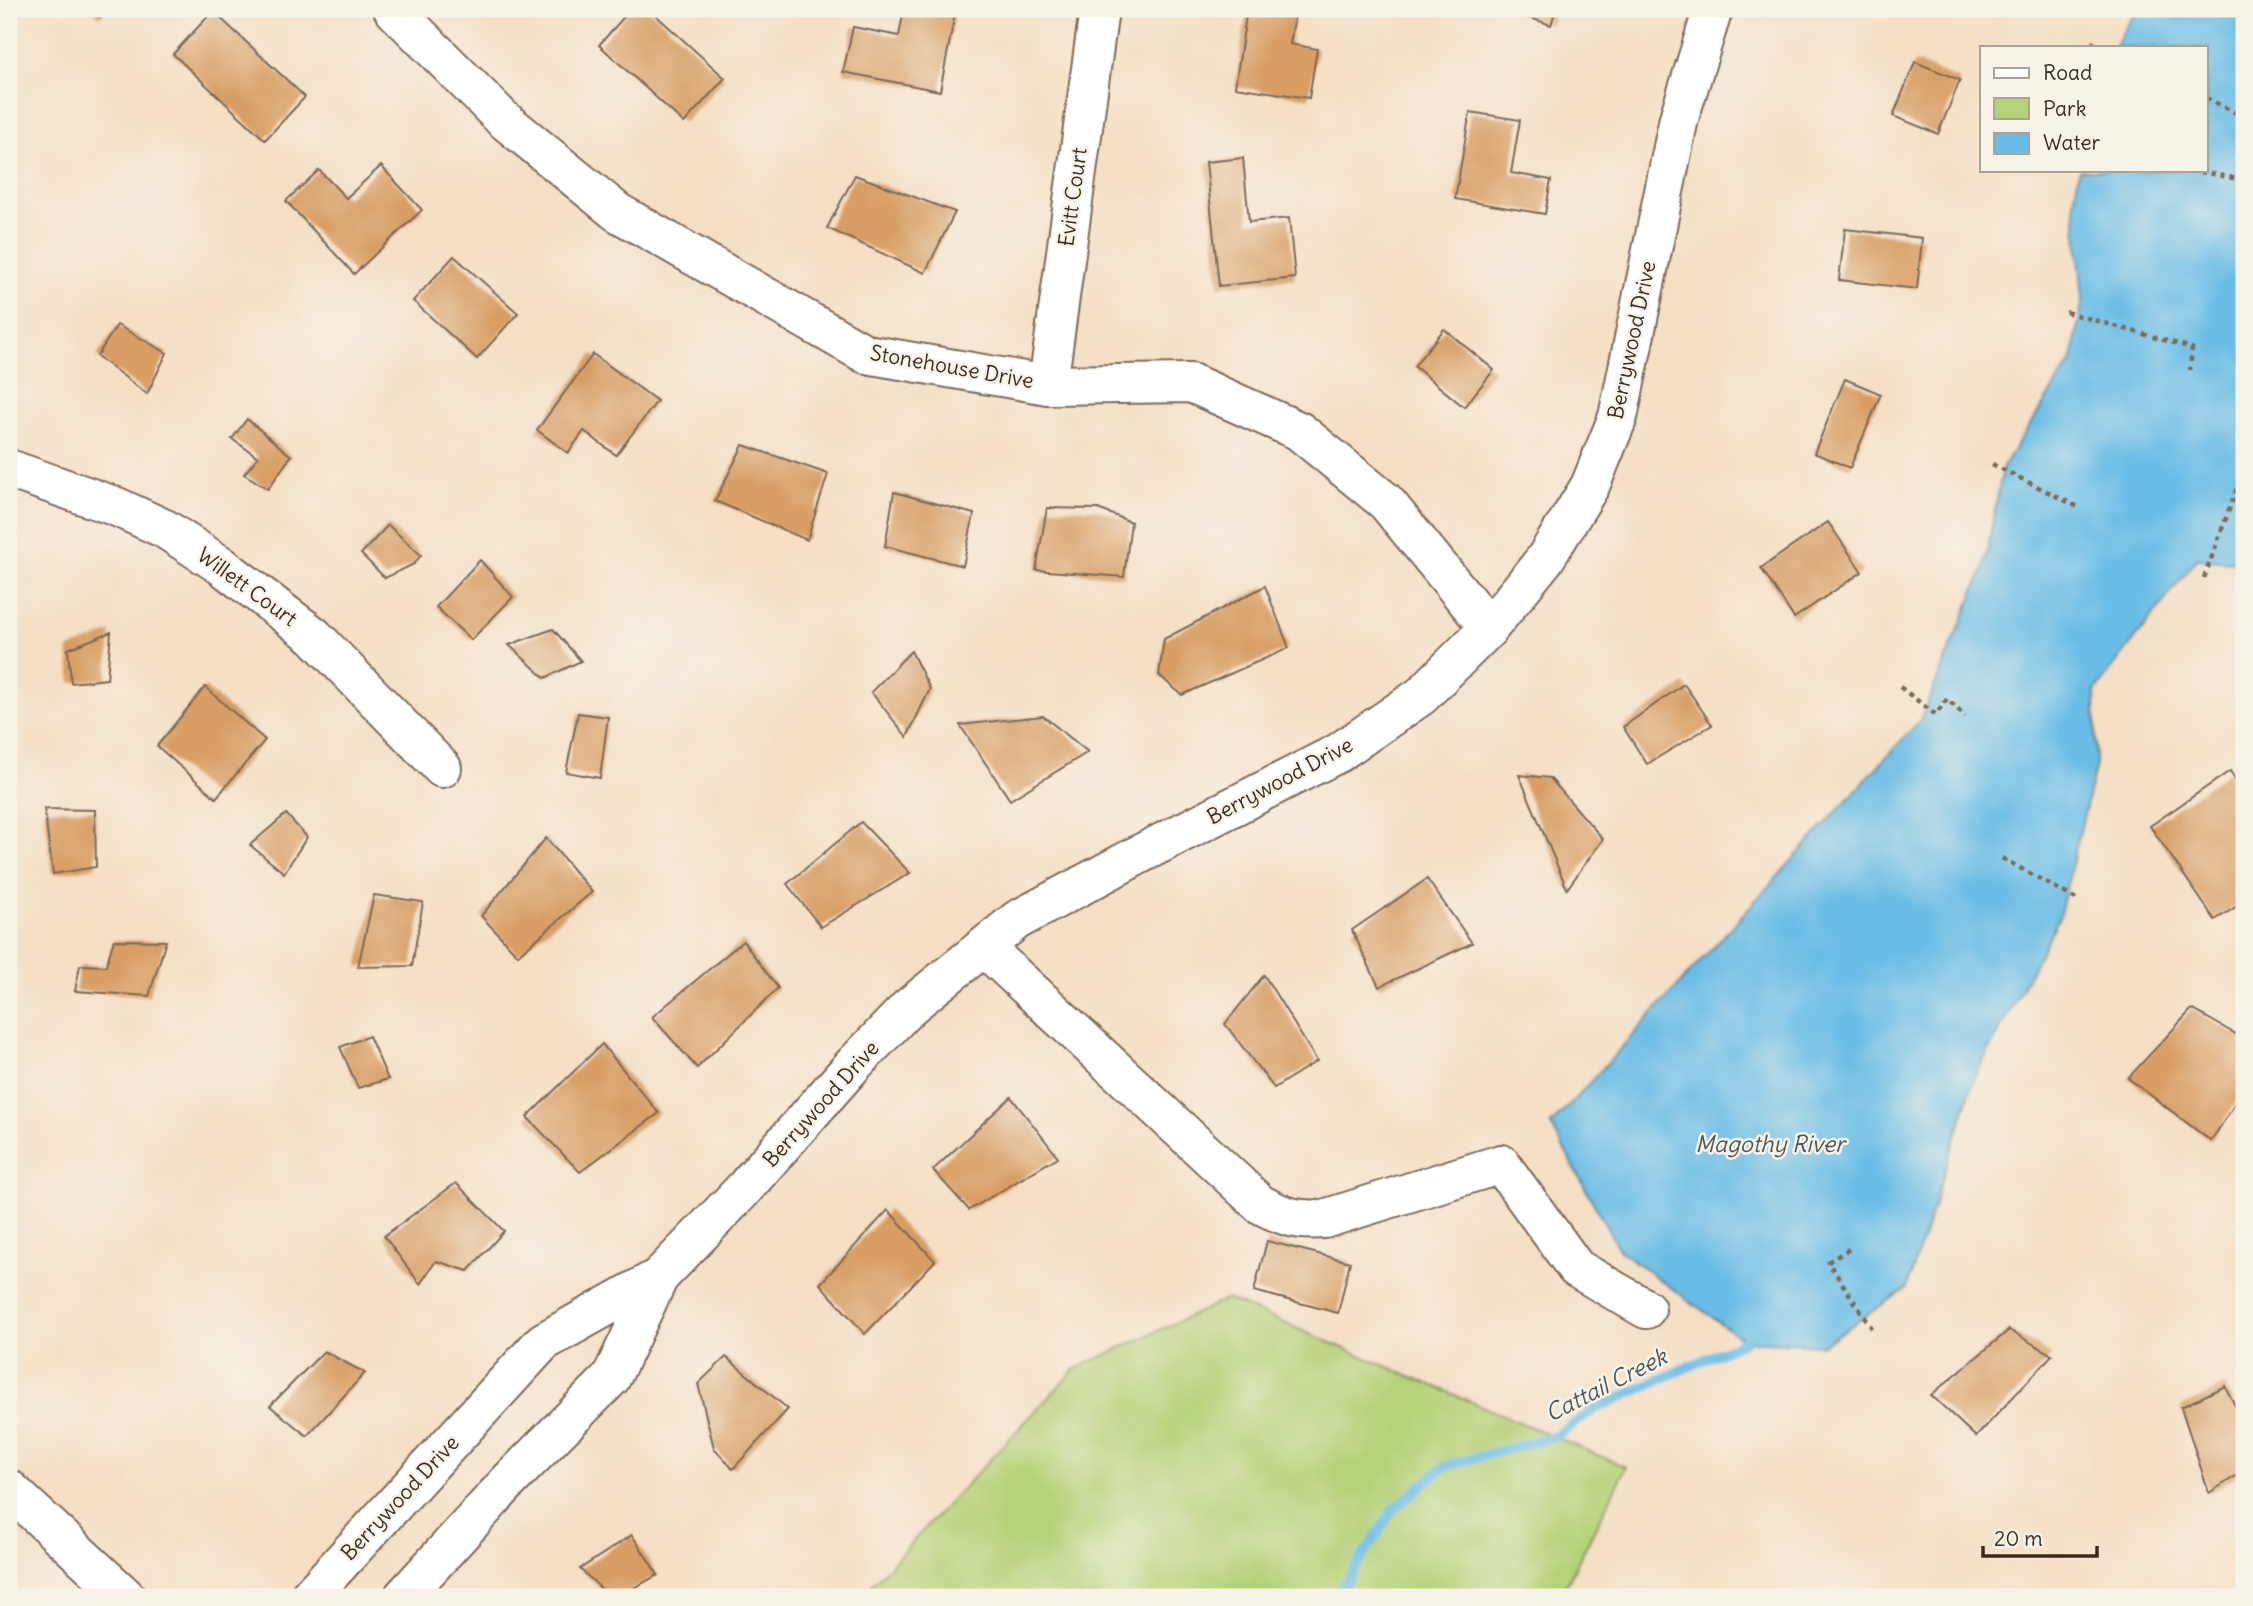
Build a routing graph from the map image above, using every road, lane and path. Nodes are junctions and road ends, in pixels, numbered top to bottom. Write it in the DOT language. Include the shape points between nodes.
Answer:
graph roads {
  1 [pos="393,9"];
  2 [pos="1713,9"];
  3 [pos="1099,10"];
  4 [pos="2091,42"];
  5 [pos="2099,46"];
  6 [pos="2208,99"];
  7 [pos="2244,117"];
  8 [pos="2201,172"];
  9 [pos="2244,180"];
  10 [pos="2066,312"];
  11 [pos="2190,370"];
  12 [pos="1048,384"];
  13 [pos="1992,464"];
  14 [pos="9,469"];
  15 [pos="2244,492"];
  16 [pos="2078,507"];
  17 [pos="2204,579"];
  18 [pos="1489,628"];
  19 [pos="1900,687"];
  20 [pos="1965,717"];
  21 [pos="442,768"];
  22 [pos="2002,858"];
  23 [pos="2076,899"];
  24 [pos="984,947"];
  25 [pos="1849,1249"];
  26 [pos="659,1277"];
  27 [pos="1646,1309"];
  28 [pos="1872,1328"];
  29 [pos="9,1489"];
  30 [pos="126,1597"];
  31 [pos="309,1597"];
  32 [pos="403,1597"];
  1 -- 12 [label="street, Stonehouse Drive" via="503,119 639,225 866,354"];
  2 -- 18 [label="street, Berrywood Drive" via="1679,118 1618,417 1590,486 1545,559"];
  3 -- 12 [label="street, Evitt Court"];
  4 -- 5 [label="path"];
  6 -- 7 [label="path"];
  8 -- 9 [label="path"];
  10 -- 11 [label="path" via="2192,348"];
  12 -- 18 [label="street, Stonehouse Drive" via="1191,383 1299,431 1386,502"];
  13 -- 16 [label="path"];
  14 -- 21 [label="street, Willett Court" via="117,507 165,529 222,566 322,644"];
  15 -- 17 [label="path" via="2237,488"];
  18 -- 24 [label="street, Berrywood Drive" via="1421,696 1338,753 1026,915"];
  19 -- 20 [label="path" via="1936,715 1947,699"];
  22 -- 23 [label="path"];
  24 -- 26 [label="street, Berrywood Drive" via="909,1007"];
  24 -- 27 [label="street" via="1260,1204 1301,1220 1324,1219 1501,1164 1576,1268"];
  25 -- 28 [label="path" via="1828,1262"];
  26 -- 31 [label="street, Berrywood Drive" via="543,1342"];
  26 -- 32 [label="street, Berrywood Drive" via="611,1378"];
  29 -- 30 [label="street"];
}
